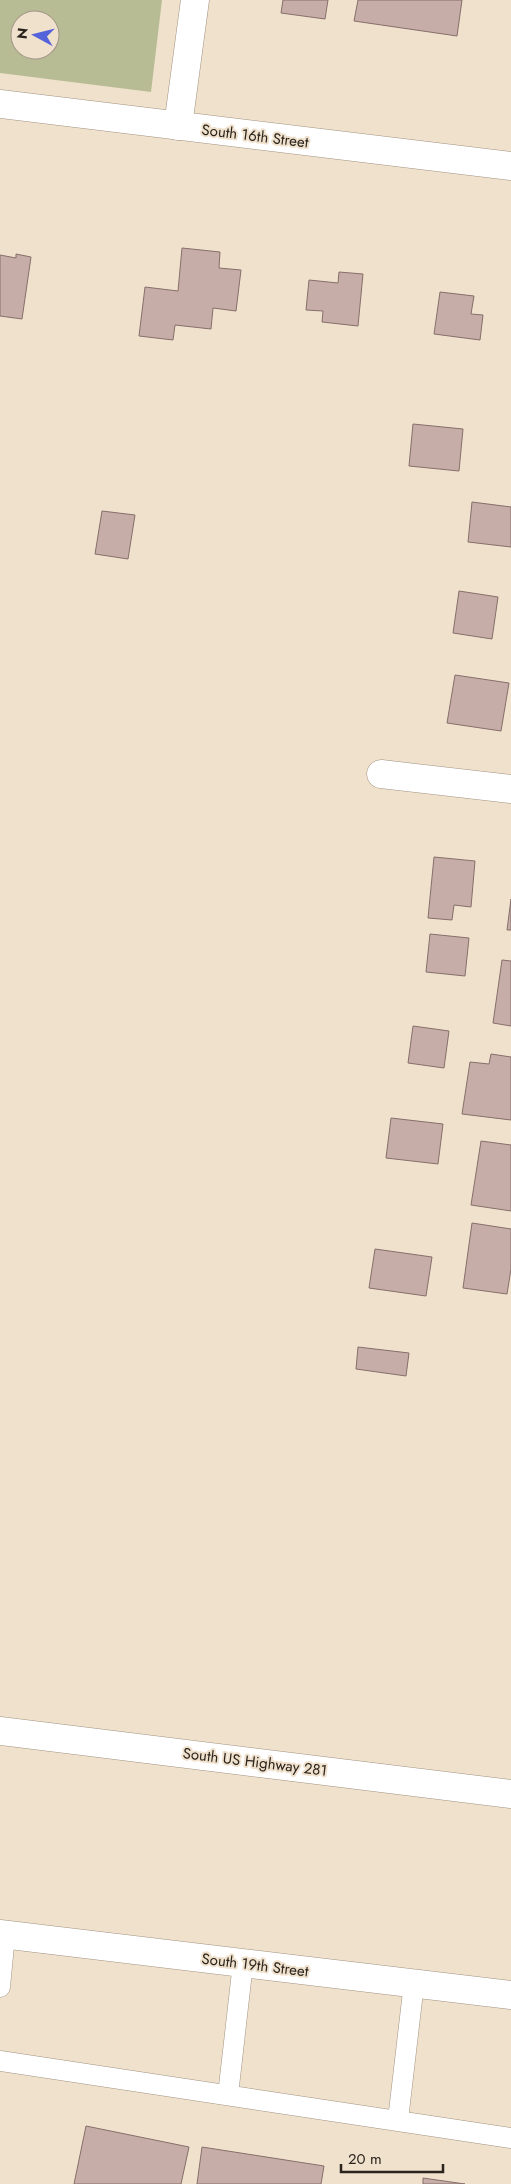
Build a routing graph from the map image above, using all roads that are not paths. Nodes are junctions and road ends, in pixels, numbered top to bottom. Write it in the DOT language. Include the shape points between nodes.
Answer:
graph roads {
  1 [pos="194,0"];
  2 [pos="0,104"];
  3 [pos="178,126"];
  4 [pos="511,166"];
  5 [pos="381,774"];
  6 [pos="511,789"];
  7 [pos="0,1731"];
  8 [pos="511,1794"];
  9 [pos="2,1934"];
  10 [pos="243,1963"];
  11 [pos="414,1983"];
  12 [pos="0,1986"];
  13 [pos="511,1995"];
  14 [pos="0,2060"];
  15 [pos="228,2095"];
  16 [pos="398,2120"];
  17 [pos="511,2138"];
  1 -- 3 [label="main road"];
  2 -- 3 [label="main road, South 16th Street"];
  3 -- 4 [label="main road, South 16th Street"];
  5 -- 6 [label="main road"];
  7 -- 8 [label="main road, South US Highway 281"];
  9 -- 10 [label="main road, South 19th Street"];
  9 -- 12 [label="lane"];
  10 -- 11 [label="main road, South 19th Street"];
  10 -- 15 [label="lane"];
  11 -- 13 [label="main road, South 19th Street"];
  11 -- 16 [label="lane"];
  14 -- 15 [label="lane"];
  15 -- 16 [label="lane"];
  16 -- 17 [label="lane"];
}
